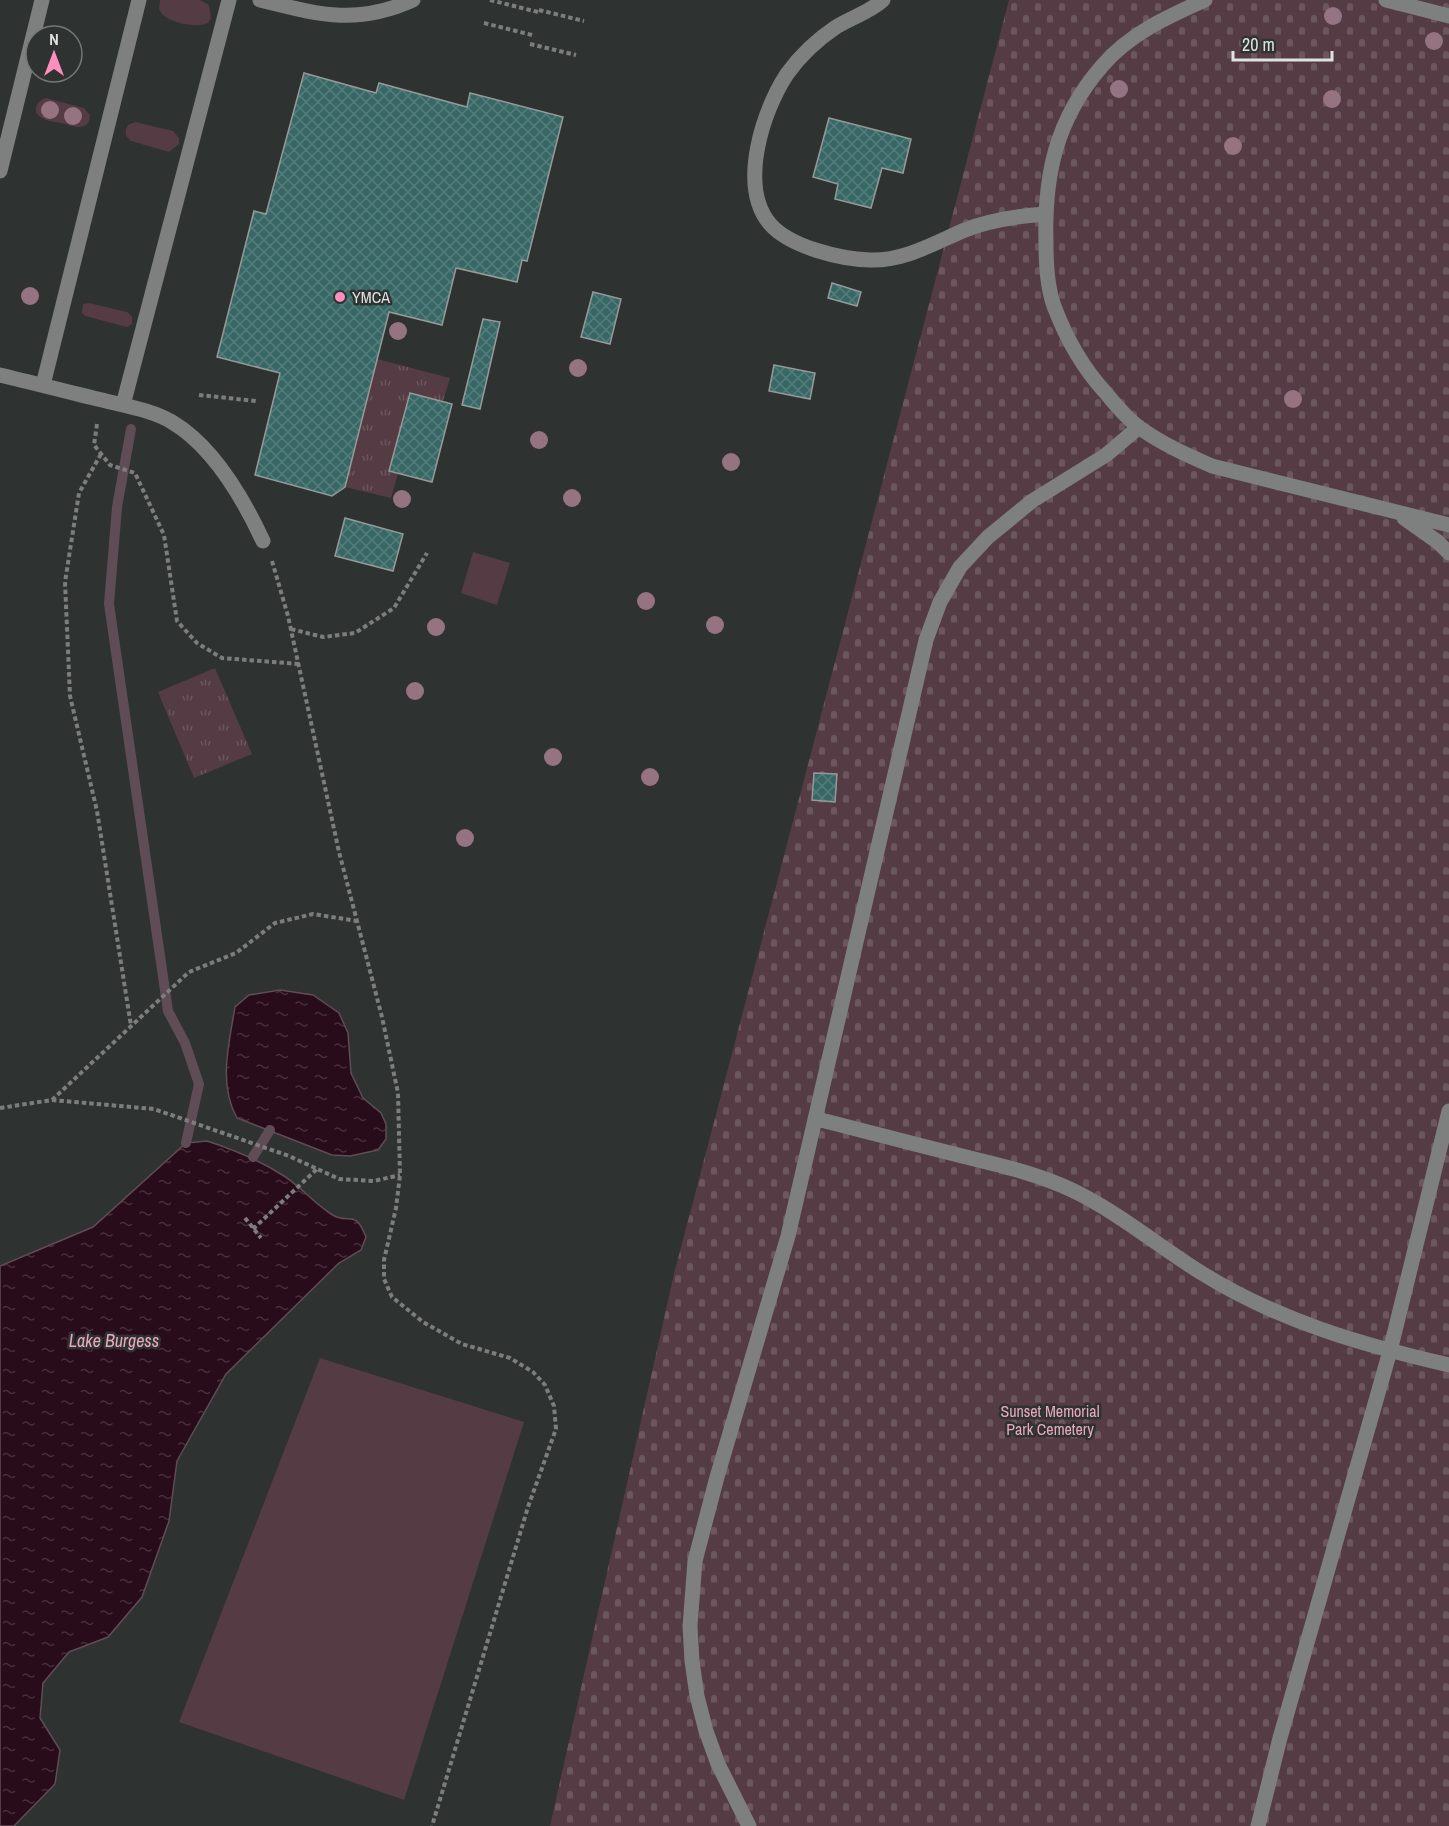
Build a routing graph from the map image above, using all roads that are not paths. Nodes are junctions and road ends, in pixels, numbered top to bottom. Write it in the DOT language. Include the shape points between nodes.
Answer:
graph roads {
  1 [pos="42,0"];
  2 [pos="139,0"];
  3 [pos="229,0"];
  4 [pos="260,0"];
  5 [pos="413,0"];
  6 [pos="883,0"];
  7 [pos="1205,0"];
  8 [pos="1386,0"];
  9 [pos="1449,16"];
  10 [pos="0,171"];
  11 [pos="1045,214"];
  12 [pos="0,375"];
  13 [pos="43,385"];
  14 [pos="123,405"];
  15 [pos="1139,427"];
  16 [pos="1396,512"];
  17 [pos="1449,525"];
  18 [pos="263,541"];
  19 [pos="1449,553"];
  20 [pos="1449,1111"];
  21 [pos="817,1119"];
  22 [pos="1390,1351"];
  23 [pos="1449,1365"];
  24 [pos="749,1826"];
  25 [pos="1258,1826"];
  1 -- 10 [label="lane"];
  2 -- 13 [label="lane"];
  3 -- 14 [label="lane"];
  4 -- 5 [label="lane" via="349,17"];
  6 -- 11 [label="lane" via="813,45 788,74 769,106 758,141 755,177 759,203 769,223 786,238 807,247 871,260 898,257 966,230 1018,216"];
  7 -- 11 [label="lane" via="1161,19 1103,65 1074,105 1056,146"];
  8 -- 9 [label="lane"];
  11 -- 15 [label="lane" via="1046,263 1053,304 1071,346 1091,376"];
  12 -- 13 [label="lane"];
  13 -- 14 [label="lane"];
  14 -- 18 [label="lane" via="173,422 200,443 217,462"];
  15 -- 16 [label="lane" via="1179,452 1212,466"];
  15 -- 21 [label="lane" via="1106,455 1032,501 988,537 960,567 940,602 926,640"];
  16 -- 17 [label="lane"];
  16 -- 19 [label="lane"];
  20 -- 22 [label="lane"];
  21 -- 22 [label="lane" via="1020,1171 1073,1191 1122,1218 1200,1272 1269,1309 1314,1328"];
  21 -- 24 [label="lane" via="788,1236 704,1522 691,1592 697,1696 717,1764"];
  22 -- 23 [label="lane"];
  22 -- 25 [label="lane"];
}
